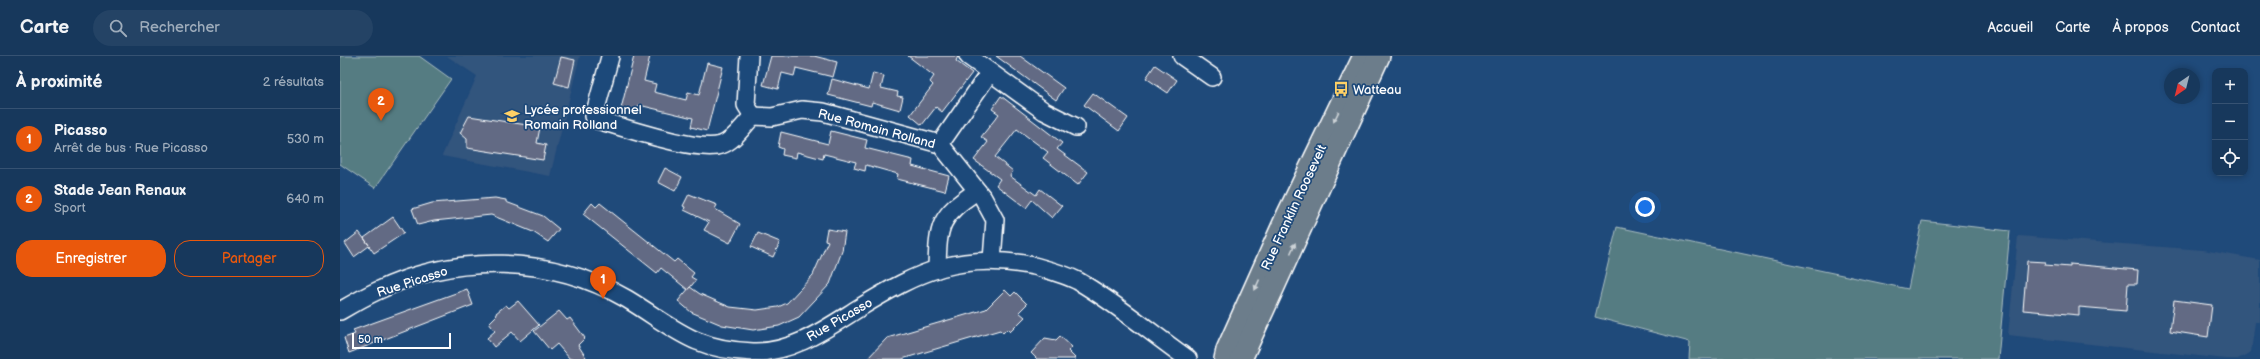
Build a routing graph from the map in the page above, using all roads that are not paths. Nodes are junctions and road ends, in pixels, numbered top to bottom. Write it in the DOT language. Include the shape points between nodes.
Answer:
graph roads {
  1 [pos="610,56"];
  2 [pos="749,56"];
  3 [pos="968,56"];
  4 [pos="1182,56"];
  5 [pos="1364,56"];
  6 [pos="1379,56"];
  7 [pos="990,72"];
  8 [pos="1212,77"];
  9 [pos="752,116"];
  10 [pos="1076,127"];
  11 [pos="940,144"];
  12 [pos="977,190"];
  13 [pos="992,260"];
  14 [pos="938,269"];
  15 [pos="340,311"];
  16 [pos="756,355"];
  17 [pos="1188,359"];
  18 [pos="1225,359"];
  19 [pos="1241,359"];
  1 -- 9 [label="street" via="594,112 597,120 694,146 711,148 731,140"];
  2 -- 9 [label="street" via="746,105"];
  3 -- 7 [label="street"];
  4 -- 8 [label="street"];
  5 -- 18 [label="main road, Rue Franklin Roosevelt, one-way" via="1287,216"];
  19 -- 6 [label="main road, Rue Franklin Roosevelt, one-way"];
  7 -- 10 [label="street" via="1044,111"];
  7 -- 11 [label="street"];
  9 -- 11 [label="street, Rue Romain Rolland" via="772,117 802,110 823,112"];
  11 -- 12 [label="street, Rue Romain Rolland"];
  12 -- 13 [label="street, Rue Romain Rolland" via="995,220"];
  12 -- 14 [label="street" via="954,206 943,219 938,239"];
  13 -- 14 [label="street, Rue Picasso"];
  13 -- 17 [label="street, Rue Picasso" via="1044,269 1076,280"];
  14 -- 16 [label="street, Rue Picasso" via="922,273 893,287 818,334 789,347"];
  15 -- 16 [label="street, Rue Picasso" via="377,290 425,274 476,264 505,264 571,275 626,299 692,340 722,350"];
}
